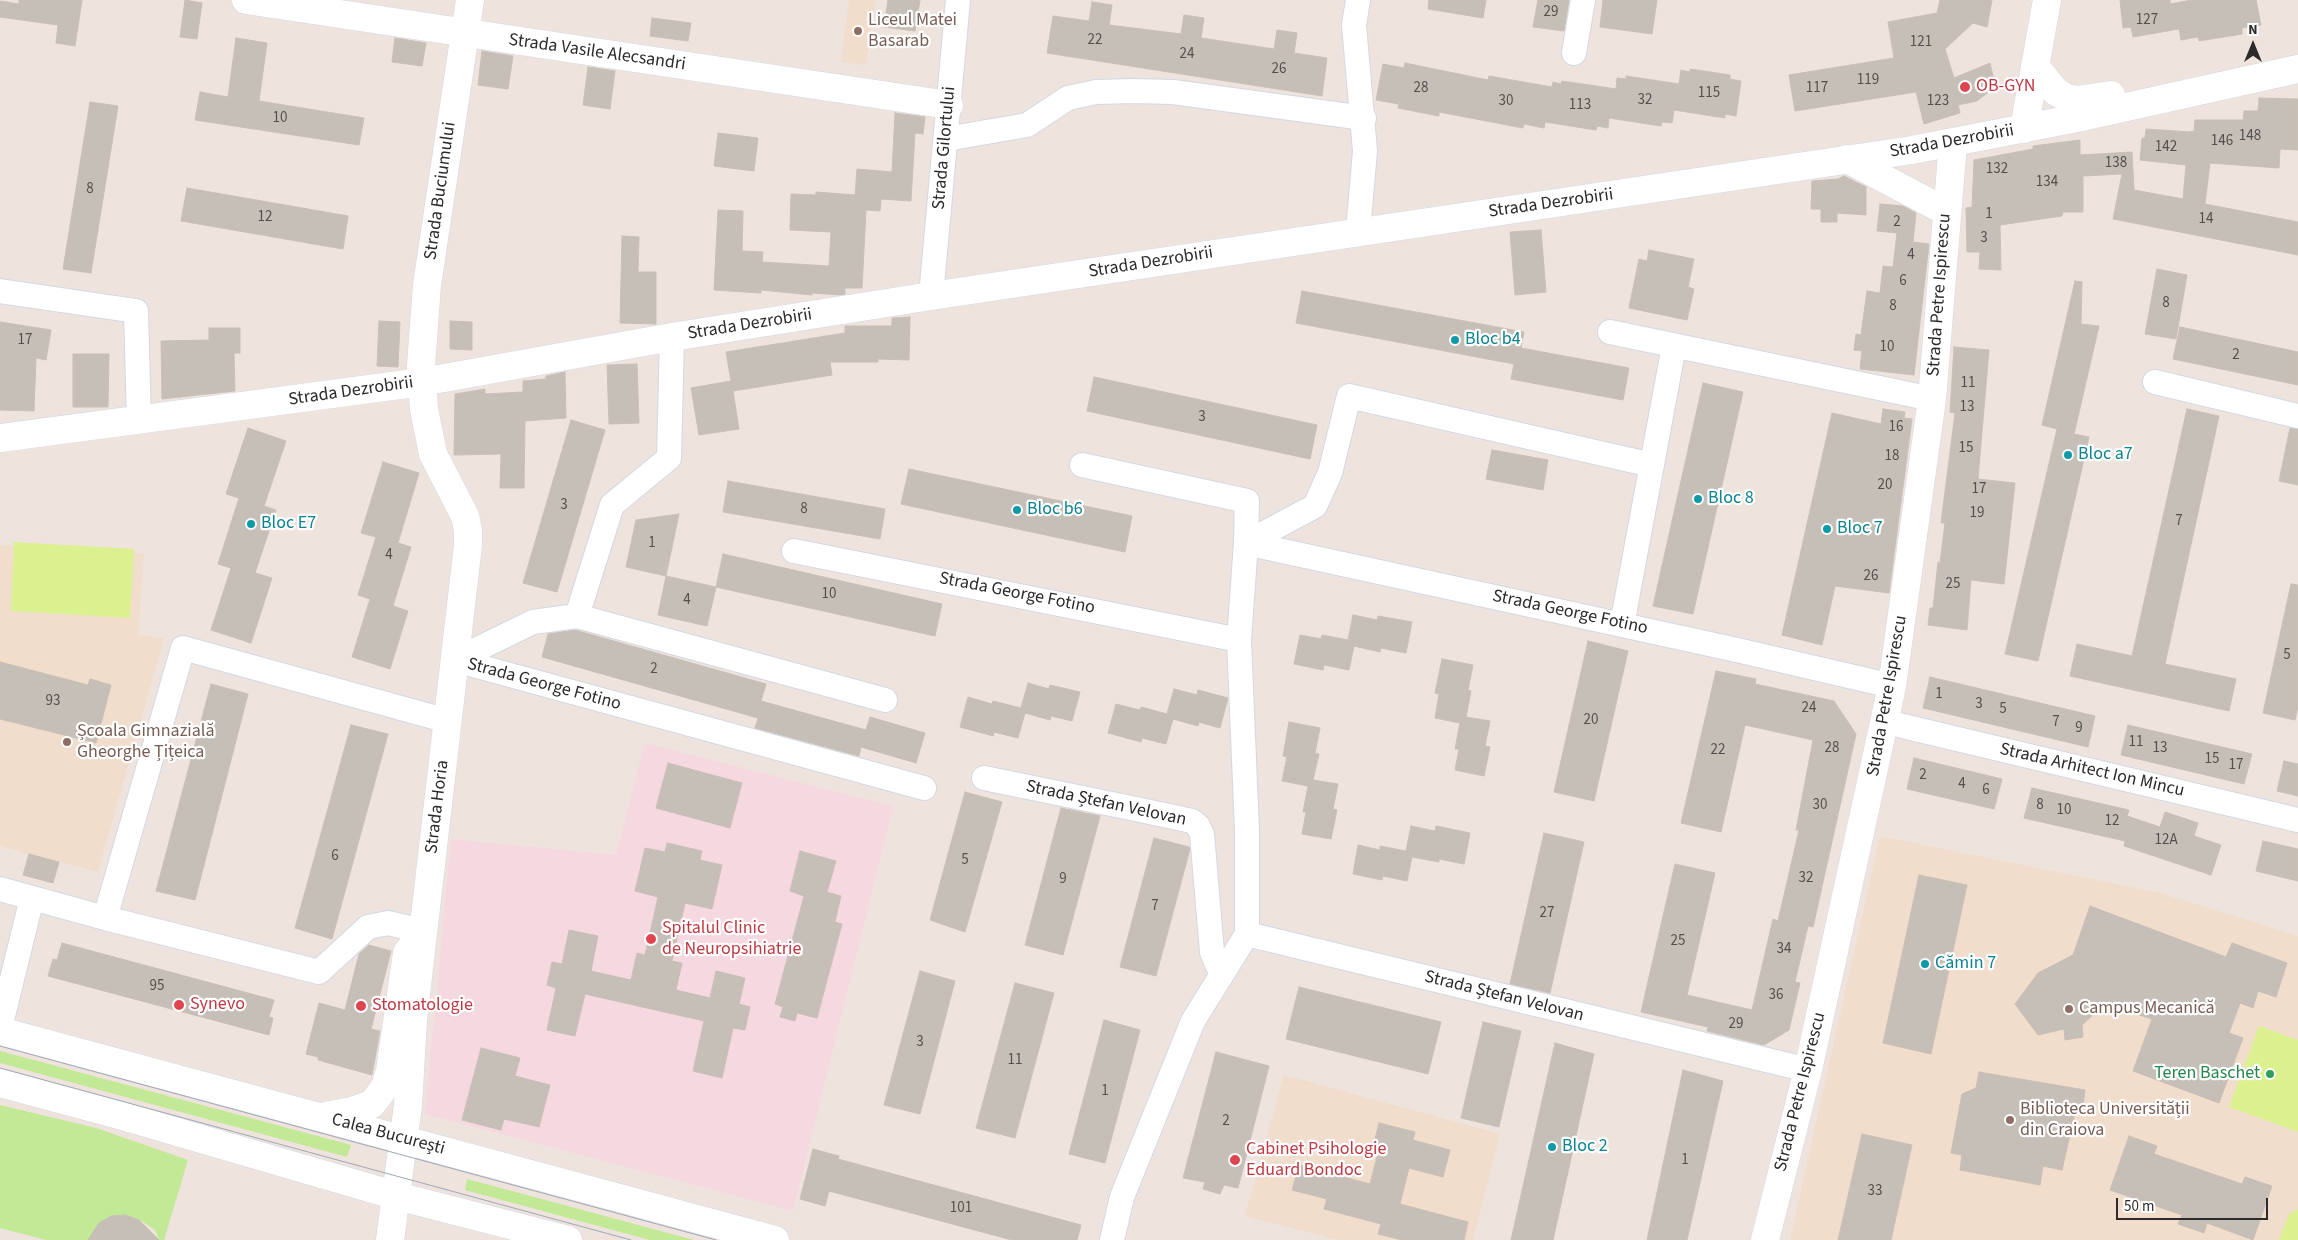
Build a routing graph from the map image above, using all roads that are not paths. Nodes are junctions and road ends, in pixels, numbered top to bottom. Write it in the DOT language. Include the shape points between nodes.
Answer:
graph roads {
  1 [pos="246,0"];
  2 [pos="470,0"];
  3 [pos="958,0"];
  4 [pos="1358,0"];
  5 [pos="1583,0"];
  6 [pos="2047,0"];
  7 [pos="465,34"];
  8 [pos="1574,54"];
  9 [pos="2035,66"];
  10 [pos="2298,69"];
  11 [pos="2177,95"];
  12 [pos="949,105"];
  13 [pos="1364,118"];
  14 [pos="2024,129"];
  15 [pos="946,138"];
  16 [pos="1953,143"];
  17 [pos="1846,159"];
  18 [pos="1947,212"];
  19 [pos="1358,231"];
  20 [pos="0,290"];
  21 [pos="931,296"];
  22 [pos="1610,332"];
  23 [pos="672,338"];
  24 [pos="1674,346"];
  25 [pos="422,382"];
  26 [pos="2155,382"];
  27 [pos="1932,400"];
  28 [pos="2298,416"];
  29 [pos="139,421"];
  30 [pos="0,438"];
  31 [pos="1082,465"];
  32 [pos="1652,465"];
  33 [pos="1246,543"];
  34 [pos="794,551"];
  35 [pos="577,616"];
  36 [pos="1622,625"];
  37 [pos="1239,640"];
  38 [pos="455,660"];
  39 [pos="1892,686"];
  40 [pos="885,700"];
  41 [pos="448,721"];
  42 [pos="1886,722"];
  43 [pos="984,778"];
  44 [pos="924,788"];
  45 [pos="2298,820"];
  46 [pos="0,889"];
  47 [pos="32,898"];
  48 [pos="105,918"];
  49 [pos="423,931"];
  50 [pos="1246,934"];
  51 [pos="1221,973"];
  52 [pos="0,1030"];
  53 [pos="1808,1070"];
  54 [pos="0,1083"];
  55 [pos="320,1116"];
  56 [pos="404,1139"];
  57 [pos="397,1196"];
  58 [pos="390,1240"];
  59 [pos="568,1240"];
  60 [pos="775,1240"];
  61 [pos="1112,1240"];
  62 [pos="1765,1240"];
  1 -- 7 [label="street, Strada Vasile Alecsandri"];
  2 -- 7 [label="street, Strada Buciumului"];
  3 -- 12 [label="street, Strada Gilortului"];
  4 -- 13 [label="street" via="1354,25"];
  5 -- 8 [label="street"];
  6 -- 9 [label="street"];
  7 -- 12 [label="street, Strada Vasile Alecsandri"];
  7 -- 25 [label="street, Strada Buciumului" via="427,285"];
  9 -- 11 [label="street" via="2056,92 2076,100 2140,91"];
  9 -- 14 [label="street"];
  10 -- 11 [label="street, Strada Dezrobirii"];
  11 -- 14 [label="street, Strada Dezrobirii"];
  12 -- 15 [label="street, Strada Gilortului"];
  13 -- 15 [label="street" via="1173,92 1105,92 1068,98 1027,125"];
  13 -- 19 [label="street" via="1365,151"];
  14 -- 16 [label="street, Strada Dezrobirii"];
  15 -- 21 [label="street, Strada Gilortului"];
  16 -- 17 [label="street, Strada Dezrobirii"];
  16 -- 18 [label="street, Strada Petre Ispirescu"];
  17 -- 18 [label="street"];
  17 -- 19 [label="street, Strada Dezrobirii"];
  18 -- 27 [label="street, Strada Petre Ispirescu"];
  19 -- 21 [label="street, Strada Dezrobirii"];
  20 -- 29 [label="street" via="136,311"];
  21 -- 23 [label="street, Strada Dezrobirii"];
  22 -- 24 [label="street"];
  23 -- 25 [label="street, Strada Dezrobirii"];
  23 -- 35 [label="street" via="669,458 612,505"];
  24 -- 27 [label="street"];
  24 -- 32 [label="street"];
  25 -- 29 [label="street, Strada Dezrobirii"];
  25 -- 38 [label="street, Strada Horia" via="426,425 433,454 465,516 468,530"];
  26 -- 28 [label="street"];
  27 -- 39 [label="street, Strada Petre Ispirescu"];
  29 -- 30 [label="street, Strada Dezrobirii"];
  31 -- 33 [label="street" via="1247,501"];
  32 -- 33 [label="street" via="1349,396 1330,473 1315,506"];
  32 -- 36 [label="street"];
  33 -- 36 [label="street, Strada George Fotino"];
  33 -- 37 [label="street"];
  34 -- 37 [label="street, Strada George Fotino"];
  35 -- 38 [label="street, Strada George Fotino" via="533,622"];
  35 -- 40 [label="street, Strada George Fotino"];
  36 -- 39 [label="street, Strada George Fotino"];
  37 -- 50 [label="street" via="1247,831"];
  38 -- 41 [label="street, Strada Horia"];
  38 -- 44 [label="street, Strada George Fotino"];
  39 -- 42 [label="street, Strada Petre Ispirescu"];
  41 -- 48 [label="street" via="182,648"];
  41 -- 49 [label="street, Strada Horia"];
  42 -- 45 [label="street, Strada Arhitect Ion Mincu"];
  42 -- 53 [label="street, Strada Petre Ispirescu"];
  43 -- 51 [label="street, Strada Ștefan Velovan" via="1131,808 1198,826 1202,834 1212,952"];
  46 -- 47 [label="street"];
  47 -- 48 [label="street"];
  47 -- 52 [label="street"];
  48 -- 49 [label="street" via="318,972 368,927 388,924"];
  49 -- 55 [label="street" via="407,953 386,1087 372,1104"];
  49 -- 56 [label="street, Strada Horia"];
  50 -- 51 [label="street"];
  50 -- 53 [label="street, Strada Ștefan Velovan"];
  51 -- 61 [label="street" via="1193,1021 1122,1197"];
  52 -- 55 [label="street, Calea București"];
  53 -- 62 [label="street, Strada Petre Ispirescu"];
  54 -- 57 [label="street"];
  55 -- 56 [label="street, Calea București"];
  56 -- 57 [label="street, Strada Horia"];
  56 -- 60 [label="street, Calea București"];
  57 -- 58 [label="street, Strada Horia"];
  57 -- 59 [label="street"];
}
